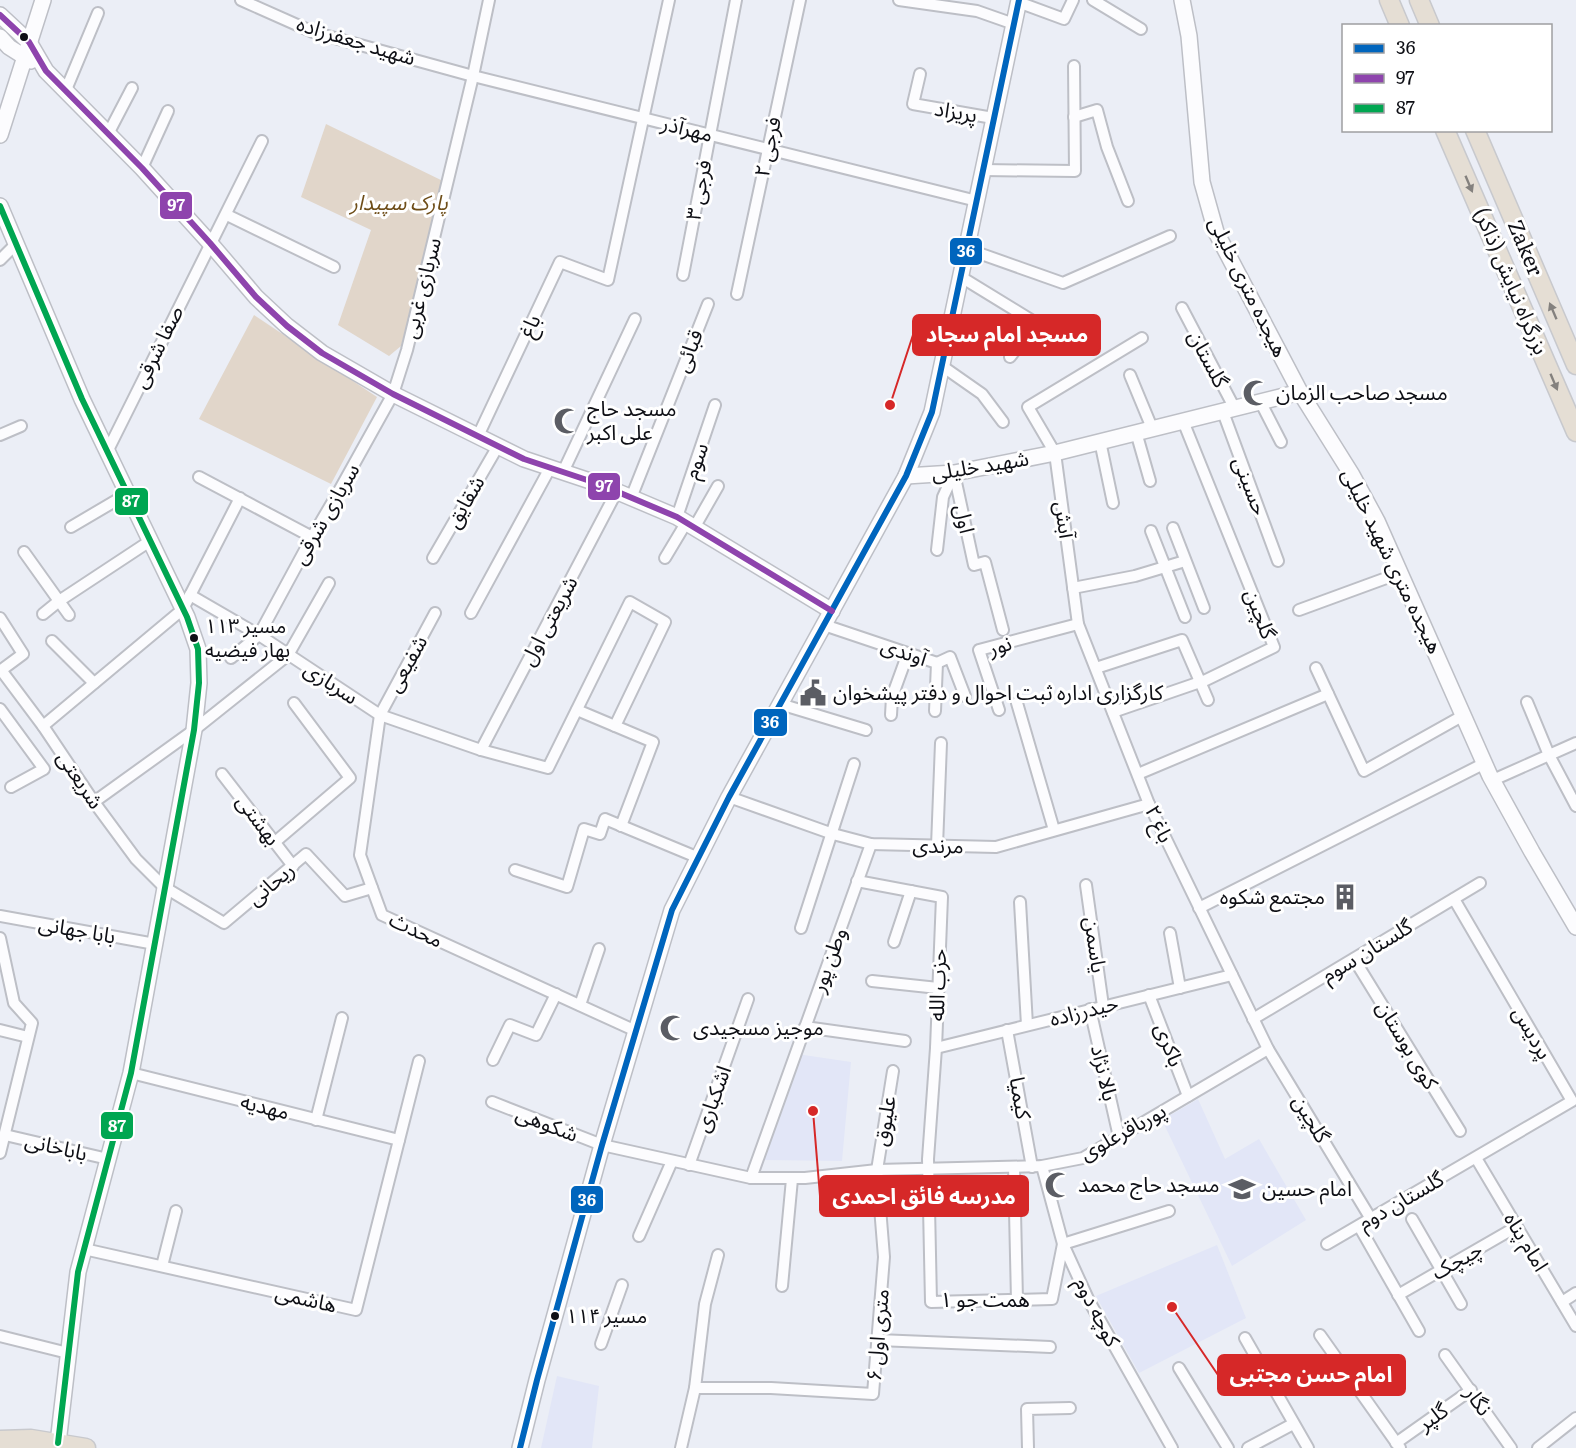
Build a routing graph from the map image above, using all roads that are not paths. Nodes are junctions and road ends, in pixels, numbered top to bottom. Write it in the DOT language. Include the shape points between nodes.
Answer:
graph roads {
  1 [pos="43,0"];
  2 [pos="489,0"];
  3 [pos="669,0"];
  4 [pos="736,0"];
  5 [pos="800,0"];
  6 [pos="899,0"];
  7 [pos="1073,0"];
  8 [pos="1093,0"];
  9 [pos="1182,0"];
  10 [pos="1389,0"];
  11 [pos="1419,0"];
  12 [pos="1019,1"];
  13 [pos="248,2"];
  14 [pos="98,13"];
  15 [pos="0,15"];
  16 [pos="1014,24"];
  17 [pos="1399,24"];
  18 [pos="1429,24"];
  19 [pos="1141,29"];
  20 [pos="0,37"];
  21 [pos="29,42"];
  22 [pos="24,57"];
  23 [pos="1074,66"];
  24 [pos="46,71"];
  25 [pos="920,74"];
  26 [pos="473,76"];
  27 [pos="132,88"];
  28 [pos="65,92"];
  29 [pos="168,111"];
  30 [pos="1074,117"];
  31 [pos="643,118"];
  32 [pos="993,118"];
  33 [pos="1446,132"];
  34 [pos="1476,132"];
  35 [pos="0,133"];
  36 [pos="108,134"];
  37 [pos="710,135"];
  38 [pos="262,141"];
  39 [pos="768,150"];
  40 [pos="142,168"];
  41 [pos="983,170"];
  42 [pos="977,201"];
  43 [pos="1128,201"];
  44 [pos="0,206"];
  45 [pos="227,216"];
  46 [pos="1170,236"];
  47 [pos="16,243"];
  48 [pos="210,243"];
  49 [pos="967,249"];
  50 [pos="0,260"];
  51 [pos="334,267"];
  52 [pos="683,275"];
  53 [pos="961,277"];
  54 [pos="737,294"];
  55 [pos="708,304"];
  56 [pos="1182,308"];
  57 [pos="634,319"];
  58 [pos="1142,338"];
  59 [pos="1010,357"];
  60 [pos="1576,365"];
  61 [pos="942,366"];
  62 [pos="1130,375"];
  63 [pos="1300,392"];
  64 [pos="393,393"];
  65 [pos="1261,403"];
  66 [pos="715,405"];
  67 [pos="1229,411"];
  68 [pos="1183,421"];
  69 [pos="1003,422"];
  70 [pos="21,426"];
  71 [pos="1152,428"];
  72 [pos="1136,432"];
  73 [pos="1576,432"];
  74 [pos="0,435"];
  75 [pos="478,436"];
  76 [pos="1100,441"];
  77 [pos="1281,442"];
  78 [pos="498,446"];
  79 [pos="107,452"];
  80 [pos="1055,453"];
  81 [pos="557,470"];
  82 [pos="954,473"];
  83 [pos="199,477"];
  84 [pos="906,477"];
  85 [pos="1150,481"];
  86 [pos="718,486"];
  87 [pos="616,492"];
  88 [pos="127,494"];
  89 [pos="240,498"];
  90 [pos="631,498"];
  91 [pos="1113,503"];
  92 [pos="686,522"];
  93 [pos="71,527"];
  94 [pos="1173,528"];
  95 [pos="1151,531"];
  96 [pos="312,537"];
  97 [pos="150,541"];
  98 [pos="937,550"];
  99 [pos="24,552"];
  100 [pos="433,558"];
  101 [pos="665,558"];
  102 [pos="1185,561"];
  103 [pos="1278,561"];
  104 [pos="1166,567"];
  105 [pos="1400,573"];
  106 [pos="329,584"];
  107 [pos="1073,588"];
  108 [pos="59,601"];
  109 [pos="187,602"];
  110 [pos="1204,608"];
  111 [pos="1299,610"];
  112 [pos="435,613"];
  113 [pos="471,613"];
  114 [pos="43,614"];
  115 [pos="69,615"];
  116 [pos="1185,617"];
  117 [pos="0,618"];
  118 [pos="828,618"];
  119 [pos="1078,624"];
  120 [pos="1002,630"];
  121 [pos="259,635"];
  122 [pos="52,640"];
  123 [pos="908,653"];
  124 [pos="288,655"];
  125 [pos="231,658"];
  126 [pos="937,663"];
  127 [pos="1096,668"];
  128 [pos="1316,668"];
  129 [pos="1,670"];
  130 [pos="1202,682"];
  131 [pos="94,683"];
  132 [pos="1328,694"];
  133 [pos="965,696"];
  134 [pos="1209,700"];
  135 [pos="1527,702"];
  136 [pos="294,703"];
  137 [pos="1017,703"];
  138 [pos="780,704"];
  139 [pos="0,709"];
  140 [pos="577,710"];
  141 [pos="999,710"];
  142 [pos="935,711"];
  143 [pos="1113,712"];
  144 [pos="380,715"];
  145 [pos="891,715"];
  146 [pos="1464,715"];
  147 [pos="43,726"];
  148 [pos="615,726"];
  149 [pos="194,730"];
  150 [pos="866,730"];
  151 [pos="941,743"];
  152 [pos="1576,743"];
  153 [pos="481,750"];
  154 [pos="1549,755"];
  155 [pos="1485,763"];
  156 [pos="855,765"];
  157 [pos="222,774"];
  158 [pos="1138,774"];
  159 [pos="1493,780"];
  160 [pos="11,787"];
  161 [pos="729,797"];
  162 [pos="94,802"];
  163 [pos="1149,804"];
  164 [pos="1576,806"];
  165 [pos="621,825"];
  166 [pos="1054,830"];
  167 [pos="833,834"];
  168 [pos="275,842"];
  169 [pos="871,844"];
  170 [pos="937,846"];
  171 [pos="699,858"];
  172 [pos="293,866"];
  173 [pos="515,870"];
  174 [pos="857,881"];
  175 [pos="1480,883"];
  176 [pos="1086,885"];
  177 [pos="164,886"];
  178 [pos="372,888"];
  179 [pos="911,891"];
  180 [pos="1454,899"];
  181 [pos="1020,902"];
  182 [pos="1199,908"];
  183 [pos="0,916"];
  184 [pos="1576,927"];
  185 [pos="801,928"];
  186 [pos="1170,933"];
  187 [pos="0,939"];
  188 [pos="894,942"];
  189 [pos="155,944"];
  190 [pos="599,949"];
  191 [pos="1354,959"];
  192 [pos="1232,975"];
  193 [pos="872,981"];
  194 [pos="938,988"];
  195 [pos="1180,988"];
  196 [pos="556,994"];
  197 [pos="1149,994"];
  198 [pos="748,999"];
  199 [pos="580,1005"];
  200 [pos="1103,1006"];
  201 [pos="1090,1009"];
  202 [pos="342,1018"];
  203 [pos="1253,1019"];
  204 [pos="1027,1025"];
  205 [pos="805,1026"];
  206 [pos="0,1030"];
  207 [pos="1007,1030"];
  208 [pos="636,1031"];
  209 [pos="28,1037"];
  210 [pos="905,1041"];
  211 [pos="936,1048"];
  212 [pos="1268,1049"];
  213 [pos="493,1060"];
  214 [pos="419,1061"];
  215 [pos="894,1071"];
  216 [pos="131,1073"];
  217 [pos="1188,1096"];
  218 [pos="492,1102"];
  219 [pos="5,1114"];
  220 [pos="316,1120"];
  221 [pos="1460,1131"];
  222 [pos="5,1135"];
  223 [pos="1119,1137"];
  224 [pos="399,1140"];
  225 [pos="602,1145"];
  226 [pos="0,1153"];
  227 [pos="1476,1158"];
  228 [pos="108,1159"];
  229 [pos="672,1161"];
  230 [pos="928,1164"];
  231 [pos="689,1165"];
  232 [pos="1014,1167"];
  233 [pos="1037,1167"];
  234 [pos="877,1170"];
  235 [pos="751,1178"];
  236 [pos="792,1179"];
  237 [pos="176,1211"];
  238 [pos="1169,1211"];
  239 [pos="1371,1219"];
  240 [pos="1412,1219"];
  241 [pos="1359,1226"];
  242 [pos="1516,1227"];
  243 [pos="639,1236"];
  244 [pos="1063,1244"];
  245 [pos="1327,1244"];
  246 [pos="84,1249"];
  247 [pos="717,1255"];
  248 [pos="162,1266"];
  249 [pos="1442,1270"];
  250 [pos="622,1285"];
  251 [pos="782,1286"];
  252 [pos="1576,1293"];
  253 [pos="1398,1295"];
  254 [pos="1017,1300"];
  255 [pos="1562,1302"];
  256 [pos="1461,1304"];
  257 [pos="1576,1326"];
  258 [pos="1419,1331"];
  259 [pos="1320,1335"];
  260 [pos="0,1336"];
  261 [pos="1245,1338"];
  262 [pos="878,1340"];
  263 [pos="601,1344"];
  264 [pos="1050,1347"];
  265 [pos="68,1353"];
  266 [pos="1445,1355"];
  267 [pos="1179,1368"];
  268 [pos="695,1388"];
  269 [pos="1470,1390"];
  270 [pos="1070,1408"];
  271 [pos="1576,1418"];
  272 [pos="1293,1424"];
  273 [pos="0,1440"];
  274 [pos="58,1443"];
  275 [pos="1398,1445"];
  276 [pos="0,1447"];
  277 [pos="6,1448"];
  278 [pos="86,1448"];
  279 [pos="520,1448"];
  280 [pos="681,1448"];
  281 [pos="1028,1448"];
  282 [pos="1172,1448"];
  283 [pos="1228,1448"];
  284 [pos="1248,1448"];
  285 [pos="1308,1448"];
  286 [pos="1511,1448"];
  287 [pos="1538,1448"];
  1 -- 21 [label="main road"];
  2 -- 26 [label="street"];
  3 -- 31 [label="street"];
  4 -- 37 [label="street, فرجی ۳"];
  5 -- 39 [label="street, فرجی ۲"];
  6 -- 16 [label="street" via="977,11"];
  7 -- 12 [label="street" via="1064,19"];
  8 -- 19 [label="street"];
  9 -- 63 [label="main road, هیجده متری خلیلی" via="1189,36 1202,182 1216,232"];
  10 -- 17 [label="highway"];
  11 -- 18 [label="highway"];
  12 -- 16 [label="main road"];
  13 -- 26 [label="street, شهید جعفرزاده" via="314,32"];
  14 -- 28 [label="street"];
  15 -- 21 [label="main road"];
  16 -- 32 [label="main road"];
  20 -- 22 [label="main road"];
  21 -- 22 [label="main road"];
  21 -- 24 [label="main road"];
  22 -- 24 [label="main road"];
  22 -- 35 [label="main road"];
  23 -- 30 [label="street"];
  24 -- 28 [label="main road"];
  25 -- 32 [label="street, پریزاد" via="913,104"];
  26 -- 31 [label="street, مهرآذر"];
  26 -- 64 [label="street, سربازی غربی" via="407,350"];
  27 -- 36 [label="street"];
  28 -- 36 [label="main road"];
  29 -- 40 [label="street"];
  30 -- 41 [label="street" via="1075,171"];
  30 -- 43 [label="street" via="1096,110"];
  31 -- 37 [label="street, مهرآذر"];
  31 -- 75 [label="street, باغ" via="608,280 560,262"];
  32 -- 41 [label="main road"];
  33 -- 73 [label="highway, بزرگراه نیایش (ذاکر), one-way"];
  60 -- 34 [label="highway, Zaker, one-way"];
  36 -- 40 [label="main road"];
  37 -- 39 [label="street, مهرآذر"];
  37 -- 52 [label="street, فرجی ۳"];
  38 -- 45 [label="street, صفا شرقی"];
  39 -- 42 [label="street, مهرآذر"];
  39 -- 54 [label="street, فرجی ۲"];
  40 -- 48 [label="main road"];
  41 -- 42 [label="main road"];
  42 -- 49 [label="main road"];
  44 -- 47 [label="main road"];
  45 -- 48 [label="street, صفا شرقی"];
  45 -- 51 [label="street"];
  46 -- 49 [label="street" via="1063,283"];
  47 -- 50 [label="street"];
  47 -- 79 [label="main road"];
  48 -- 64 [label="main road" via="256,297 287,326 322,353"];
  48 -- 79 [label="street, صفا شرقی"];
  49 -- 53 [label="main road"];
  53 -- 59 [label="street" via="1036,322"];
  53 -- 61 [label="main road"];
  55 -- 90 [label="street, قبائی"];
  56 -- 67 [label="street, گلستان"];
  57 -- 81 [label="street"];
  58 -- 80 [label="street" via="1028,407"];
  61 -- 69 [label="street" via="982,394"];
  61 -- 84 [label="main road" via="932,412"];
  62 -- 71 [label="street"];
  63 -- 65 [label="main road"];
  63 -- 105 [label="main road, هیجده متری شهید خلیلی" via="1353,475"];
  64 -- 75 [label="main road"];
  64 -- 96 [label="street, سربازی شرقی"];
  65 -- 67 [label="main road"];
  65 -- 77 [label="street"];
  66 -- 92 [label="street, سوم"];
  67 -- 68 [label="main road"];
  67 -- 103 [label="street, حسینی"];
  68 -- 71 [label="main road"];
  68 -- 130 [label="street, گلچین" via="1274,647"];
  70 -- 74 [label="street"];
  71 -- 72 [label="main road"];
  72 -- 76 [label="main road"];
  72 -- 85 [label="street"];
  75 -- 78 [label="main road"];
  76 -- 80 [label="main road"];
  76 -- 91 [label="street"];
  78 -- 81 [label="main road"];
  78 -- 100 [label="street, شقایق"];
  79 -- 88 [label="main road"];
  80 -- 82 [label="main road, شهید خلیلی"];
  80 -- 107 [label="street, آبش"];
  81 -- 87 [label="main road"];
  81 -- 113 [label="street"];
  82 -- 84 [label="main road, شهید خلیلی"];
  82 -- 98 [label="street" via="943,496"];
  82 -- 120 [label="street, اول" via="974,565 985,562"];
  83 -- 89 [label="street"];
  84 -- 118 [label="main road"];
  86 -- 92 [label="street"];
  87 -- 90 [label="main road"];
  87 -- 153 [label="street, شریعتی اول"];
  88 -- 93 [label="street"];
  88 -- 97 [label="main road"];
  89 -- 96 [label="street"];
  89 -- 109 [label="street"];
  90 -- 92 [label="main road"];
  92 -- 101 [label="street"];
  92 -- 118 [label="main road"];
  94 -- 102 [label="street"];
  95 -- 104 [label="street"];
  96 -- 121 [label="street, سربازی شرقی"];
  97 -- 108 [label="street"];
  97 -- 109 [label="main road"];
  99 -- 108 [label="street"];
  102 -- 104 [label="street"];
  102 -- 110 [label="street"];
  104 -- 107 [label="street"];
  104 -- 116 [label="street"];
  105 -- 111 [label="street"];
  105 -- 146 [label="main road, هیجده متری شهید خلیلی"];
  106 -- 124 [label="street"];
  107 -- 119 [label="street, آبش"];
  108 -- 114 [label="street"];
  108 -- 115 [label="street"];
  109 -- 121 [label="street, سربازی"];
  109 -- 131 [label="street"];
  109 -- 149 [label="main road" via="198,649"];
  112 -- 144 [label="street, شفیعی"];
  117 -- 129 [label="street" via="23,654"];
  118 -- 123 [label="street, آوندی"];
  118 -- 138 [label="main road"];
  119 -- 127 [label="street, باغ ۲"];
  119 -- 141 [label="street, نور" via="979,650"];
  121 -- 124 [label="street, سربازی"];
  121 -- 125 [label="street"];
  122 -- 131 [label="street"];
  123 -- 126 [label="street, آوندی"];
  123 -- 145 [label="street" via="892,697"];
  124 -- 144 [label="street, سربازی"];
  124 -- 149 [label="street"];
  126 -- 133 [label="street" via="951,657"];
  126 -- 142 [label="street, آوندی"];
  127 -- 130 [label="street" via="1182,640"];
  127 -- 143 [label="street, باغ ۲"];
  128 -- 132 [label="street"];
  129 -- 147 [label="street, شریعتی"];
  130 -- 134 [label="street"];
  130 -- 143 [label="street, گلچین"];
  131 -- 147 [label="street"];
  132 -- 146 [label="street" via="1365,771"];
  132 -- 158 [label="street"];
  135 -- 154 [label="street"];
  136 -- 168 [label="street" via="350,778"];
  137 -- 166 [label="street"];
  138 -- 150 [label="street"];
  138 -- 161 [label="main road"];
  139 -- 160 [label="street" via="44,769"];
  140 -- 148 [label="street"];
  140 -- 148 [label="street" via="630,602 665,622"];
  140 -- 153 [label="street, سربازی" via="548,768"];
  143 -- 158 [label="street, باغ ۲"];
  144 -- 153 [label="street, سربازی"];
  144 -- 178 [label="street, محدث" via="360,855"];
  146 -- 155 [label="main road, هیجده متری شهید خلیلی"];
  147 -- 162 [label="street, شریعتی"];
  148 -- 165 [label="street" via="653,742"];
  149 -- 162 [label="street"];
  149 -- 177 [label="main road"];
  151 -- 170 [label="street"];
  152 -- 154 [label="street"];
  154 -- 159 [label="street"];
  154 -- 164 [label="street"];
  155 -- 159 [label="main road, هیجده متری شهید خلیلی"];
  155 -- 182 [label="street"];
  156 -- 167 [label="street"];
  157 -- 168 [label="street, بهشتی"];
  158 -- 163 [label="street, باغ ۲"];
  159 -- 184 [label="main road, هیجده متری شهید خلیلی"];
  161 -- 167 [label="street, مرندی"];
  161 -- 171 [label="main road"];
  162 -- 177 [label="street, شریعتی" via="136,859"];
  163 -- 166 [label="street, مرندی"];
  163 -- 182 [label="street, باغ ۲"];
  165 -- 171 [label="street"];
  165 -- 173 [label="street" via="605,819 600,834 585,829 567,887"];
  166 -- 170 [label="street, مرندی" via="996,847"];
  167 -- 169 [label="street, مرندی"];
  167 -- 185 [label="street"];
  168 -- 172 [label="street, بهشتی"];
  169 -- 170 [label="street, مرندی"];
  169 -- 174 [label="street, وطن پور"];
  171 -- 208 [label="main road" via="672,910"];
  172 -- 177 [label="street, ریحانی" via="224,923"];
  172 -- 178 [label="street, ریحانی" via="306,854 345,896"];
  174 -- 179 [label="street, حزب الله"];
  174 -- 205 [label="street, وطن پور"];
  175 -- 180 [label="street, گلستان سوم"];
  176 -- 200 [label="street, یاسمن"];
  177 -- 189 [label="main road"];
  178 -- 196 [label="street, محدث" via="382,915"];
  179 -- 188 [label="street"];
  179 -- 194 [label="street, حزب الله" via="942,897"];
  180 -- 191 [label="street, گلستان سوم"];
  180 -- 227 [label="street, پردیس" via="1572,1101"];
  181 -- 204 [label="street"];
  182 -- 192 [label="street, باغ ۲"];
  183 -- 189 [label="street, بابا جهانی"];
  186 -- 195 [label="street"];
  187 -- 209 [label="street" via="14,1003 32,1023"];
  189 -- 216 [label="main road"];
  190 -- 199 [label="street"];
  191 -- 203 [label="street, گلستان سوم"];
  191 -- 221 [label="street, کوی بوستان"];
  192 -- 195 [label="street, حیدرزاده"];
  192 -- 203 [label="street, باغ ۲"];
  193 -- 194 [label="street"];
  194 -- 211 [label="street, حزب الله"];
  195 -- 197 [label="street, حیدرزاده"];
  196 -- 199 [label="street, محدث"];
  196 -- 213 [label="street" via="536,1035 510,1025"];
  197 -- 200 [label="street, حیدرزاده"];
  197 -- 217 [label="street, باکری"];
  198 -- 231 [label="street, اشکباری"];
  199 -- 208 [label="street, محدث"];
  200 -- 201 [label="street, حیدرزاده"];
  201 -- 204 [label="street, حیدرزاده"];
  201 -- 223 [label="street, بالا نژاد"];
  202 -- 220 [label="street"];
  203 -- 212 [label="street, گلچین"];
  204 -- 207 [label="street, حیدرزاده"];
  205 -- 210 [label="street"];
  205 -- 235 [label="street, وطن پور"];
  206 -- 209 [label="street"];
  207 -- 211 [label="street, حیدرزاده"];
  207 -- 233 [label="street, کیمیا"];
  208 -- 225 [label="main road"];
  209 -- 219 [label="street"];
  211 -- 230 [label="street, حزب الله"];
  212 -- 217 [label="street, پورباقرعلوی"];
  212 -- 239 [label="street, گلچین"];
  214 -- 224 [label="street"];
  215 -- 234 [label="street, علیوق"];
  216 -- 220 [label="street, مهدیه"];
  216 -- 228 [label="main road"];
  217 -- 223 [label="street, پورباقرعلوی"];
  218 -- 225 [label="street, شکوهی"];
  219 -- 222 [label="street"];
  220 -- 224 [label="street, مهدیه"];
  222 -- 226 [label="street"];
  222 -- 228 [label="street, باباخانی"];
  223 -- 233 [label="street, پورباقرعلوی" via="1083,1158"];
  224 -- 248 [label="street, هاشمی" via="356,1310"];
  225 -- 229 [label="street, شکوهی"];
  225 -- 279 [label="main road"];
  227 -- 239 [label="street, گلستان دوم"];
  227 -- 242 [label="street, امام پناه"];
  228 -- 246 [label="main road"];
  229 -- 231 [label="street, شکوهی"];
  229 -- 243 [label="street"];
  230 -- 232 [label="street, پورباقرعلوی"];
  230 -- 234 [label="street, پورباقرعلوی"];
  230 -- 254 [label="street, همت جو ۱" via="931,1302"];
  231 -- 235 [label="street, شکوهی"];
  232 -- 233 [label="street, پورباقرعلوی"];
  232 -- 254 [label="street"];
  233 -- 244 [label="street, کوچه دوم"];
  234 -- 236 [label="street, پورباقرعلوی"];
  234 -- 262 [label="street, ۶ متری اول" via="884,1257"];
  235 -- 236 [label="street, پورباقرعلوی"];
  236 -- 251 [label="street"];
  237 -- 248 [label="street"];
  238 -- 244 [label="street"];
  239 -- 241 [label="street, گلستان دوم"];
  240 -- 249 [label="street"];
  241 -- 245 [label="street, گلستان دوم"];
  241 -- 253 [label="street"];
  242 -- 249 [label="street, چیچک"];
  242 -- 255 [label="street, امام پناه"];
  244 -- 254 [label="street, همت جو ۱" via="1052,1299"];
  244 -- 282 [label="street, کوچه دوم" via="1089,1301"];
  246 -- 248 [label="street, هاشمی"];
  246 -- 265 [label="main road"];
  247 -- 268 [label="street" via="705,1304"];
  249 -- 253 [label="street, چیچک"];
  249 -- 256 [label="street"];
  250 -- 263 [label="street"];
  252 -- 255 [label="street"];
  253 -- 258 [label="street"];
  255 -- 257 [label="street, امام پناه"];
  259 -- 275 [label="street"];
  260 -- 265 [label="street"];
  261 -- 272 [label="street"];
  262 -- 264 [label="street"];
  262 -- 268 [label="street, ۶ متری اول" via="873,1394"];
  265 -- 274 [label="main road"];
  266 -- 269 [label="street, نگار"];
  267 -- 283 [label="street"];
  268 -- 280 [label="street"];
  269 -- 275 [label="street, گلپر"];
  269 -- 286 [label="street, نگار"];
  270 -- 281 [label="street" via="1027,1409"];
  271 -- 287 [label="street"];
  272 -- 284 [label="street"];
  272 -- 285 [label="street"];
  273 -- 274 [label="highway"];
  274 -- 278 [label="highway"];
  276 -- 277 [label="highway"];
}
